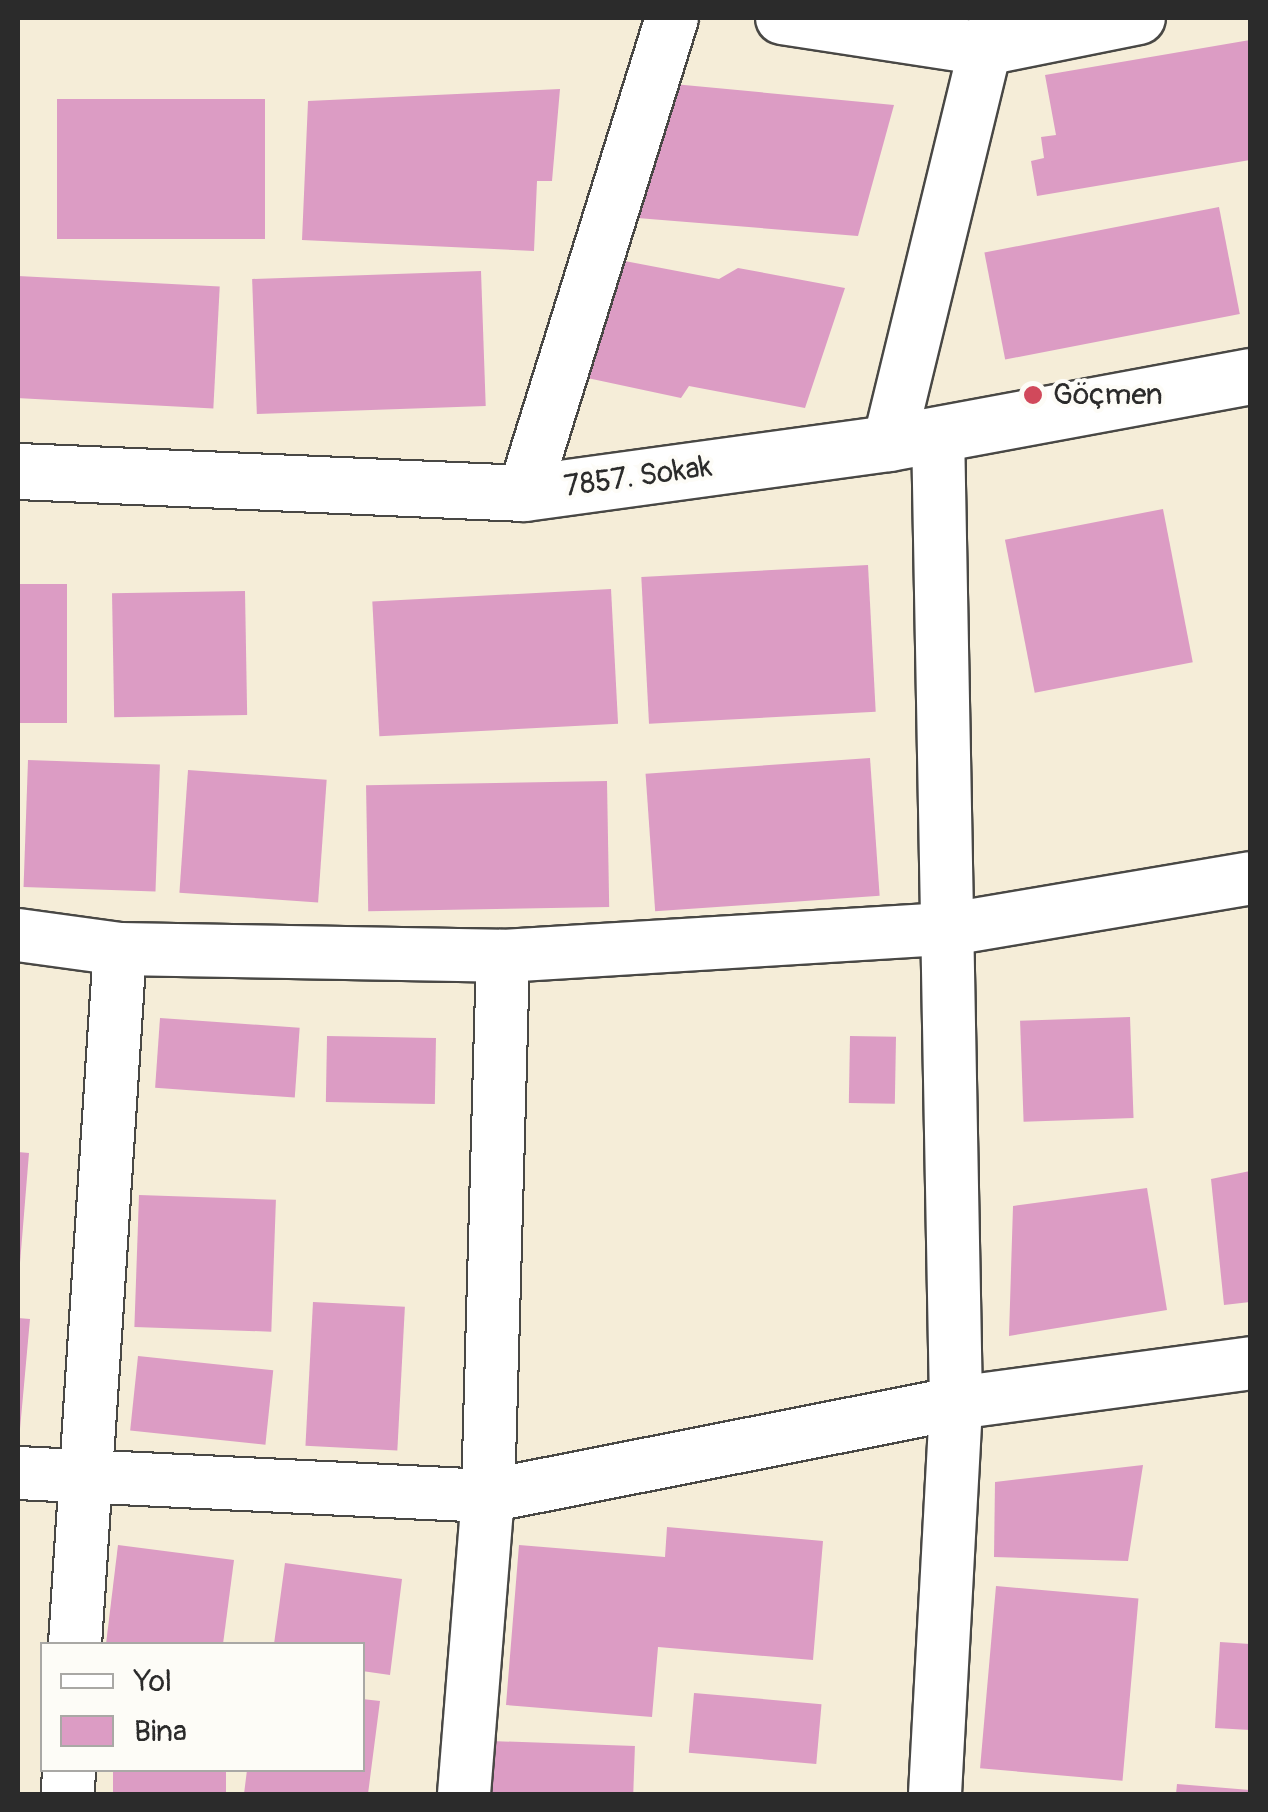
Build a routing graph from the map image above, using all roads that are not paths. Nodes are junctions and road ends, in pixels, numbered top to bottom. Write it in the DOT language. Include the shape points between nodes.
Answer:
graph roads {
  1 [pos="672,18"];
  2 [pos="782,18"];
  3 [pos="1139,18"];
  4 [pos="992,33"];
  5 [pos="1250,376"];
  6 [pos="913,439"];
  7 [pos="18,471"];
  8 [pos="524,493"];
  9 [pos="1250,878"];
  10 [pos="950,928"];
  11 [pos="18,936"];
  12 [pos="120,949"];
  13 [pos="503,956"];
  14 [pos="1250,1363"];
  15 [pos="956,1403"];
  16 [pos="18,1473"];
  17 [pos="82,1479"];
  18 [pos="488,1496"];
  19 [pos="74,1642"];
  20 [pos="464,1794"];
  21 [pos="935,1794"];
  1 -- 8 [label="street"];
  2 -- 4 [label="street"];
  3 -- 4 [label="street"];
  4 -- 6 [label="street"];
  5 -- 6 [label="street, 7857. Sokak"];
  6 -- 8 [label="street, 7857. Sokak"];
  6 -- 10 [label="street"];
  7 -- 8 [label="street, 7857. Sokak"];
  9 -- 10 [label="street"];
  10 -- 13 [label="street"];
  10 -- 15 [label="street"];
  11 -- 12 [label="street"];
  12 -- 13 [label="street"];
  12 -- 17 [label="street"];
  13 -- 18 [label="street"];
  14 -- 15 [label="street"];
  15 -- 18 [label="street"];
  15 -- 21 [label="street"];
  16 -- 17 [label="street"];
  17 -- 18 [label="street"];
  17 -- 19 [label="street"];
  18 -- 20 [label="street"];
}
